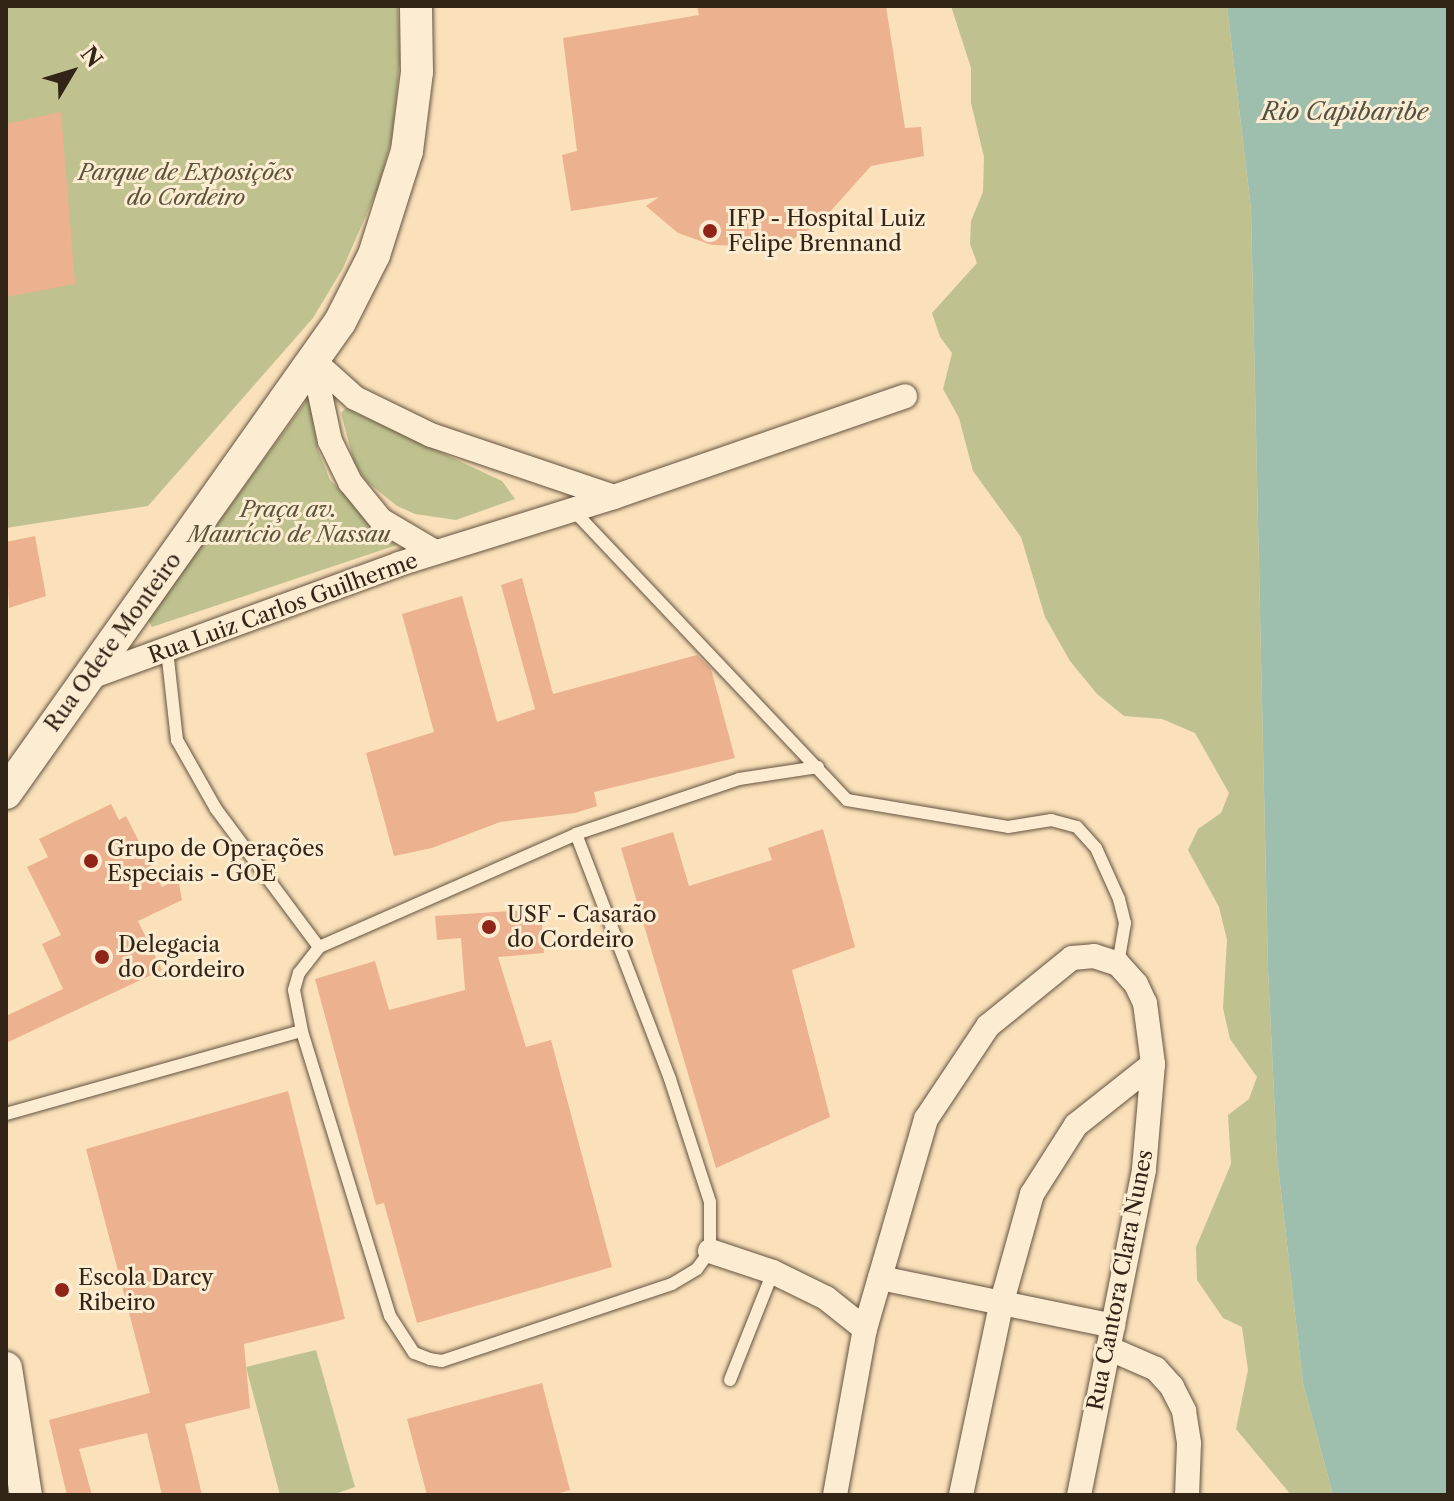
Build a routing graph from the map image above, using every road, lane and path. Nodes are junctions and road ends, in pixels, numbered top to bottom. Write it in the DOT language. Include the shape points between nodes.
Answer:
graph roads {
  1 [pos="416,6"];
  2 [pos="315,364"];
  3 [pos="905,396"];
  4 [pos="614,497"];
  5 [pos="573,510"];
  6 [pos="435,552"];
  7 [pos="167,650"];
  8 [pos="85,679"];
  9 [pos="818,767"];
  10 [pos="6,793"];
  11 [pos="576,834"];
  12 [pos="319,947"];
  13 [pos="1118,964"];
  14 [pos="302,1031"];
  15 [pos="1153,1064"];
  16 [pos="6,1114"];
  17 [pos="710,1251"];
  18 [pos="773,1272"];
  19 [pos="880,1278"];
  20 [pos="1001,1305"];
  21 [pos="865,1329"];
  22 [pos="1110,1337"];
  23 [pos="6,1368"];
  24 [pos="730,1380"];
  25 [pos="12,1451"];
  26 [pos="26,1495"];
  27 [pos="835,1495"];
  28 [pos="961,1495"];
  29 [pos="1079,1495"];
  30 [pos="1187,1495"];
  1 -- 2 [label="main road, Rua Odete Monteiro" via="417,72 396,190 374,255"];
  2 -- 4 [label="street" via="355,398 431,435"];
  2 -- 6 [label="street" via="330,441 350,482 381,520"];
  2 -- 8 [label="main road, Rua Odete Monteiro"];
  3 -- 4 [label="street"];
  4 -- 5 [label="street, Rua Luiz Carlos Guilherme"];
  5 -- 6 [label="street, Rua Luiz Carlos Guilherme"];
  5 -- 9 [label="lane"];
  6 -- 7 [label="street, Rua Luiz Carlos Guilherme"];
  7 -- 8 [label="street, Rua Luiz Carlos Guilherme"];
  7 -- 12 [label="lane" via="177,740 224,820"];
  8 -- 10 [label="main road, Rua Odete Monteiro"];
  9 -- 11 [label="lane" via="739,779"];
  9 -- 13 [label="lane" via="847,800 1008,827 1051,820 1077,827 1096,848 1119,899 1125,923"];
  11 -- 12 [label="lane"];
  11 -- 17 [label="lane" via="670,1079 710,1202"];
  12 -- 14 [label="lane" via="299,973 294,990"];
  13 -- 15 [label="street, Rua Cantora Clara Nunes" via="1145,1003"];
  13 -- 19 [label="street" via="1094,956 1072,958 988,1026 926,1119"];
  14 -- 16 [label="lane"];
  14 -- 17 [label="lane" via="390,1316 414,1353 442,1361 672,1284 697,1269"];
  15 -- 20 [label="street" via="1076,1125 1055,1153 1032,1194"];
  15 -- 22 [label="street, Rua Cantora Clara Nunes" via="1144,1170"];
  17 -- 18 [label="street"];
  18 -- 21 [label="street" via="826,1298"];
  18 -- 24 [label="lane"];
  19 -- 20 [label="street"];
  19 -- 21 [label="street"];
  20 -- 22 [label="street"];
  20 -- 28 [label="street"];
  21 -- 27 [label="street"];
  22 -- 29 [label="street, Rua Cantora Clara Nunes"];
  22 -- 30 [label="street" via="1156,1369 1184,1411"];
  23 -- 25 [label="main road"];
  25 -- 26 [label="main road"];
}
